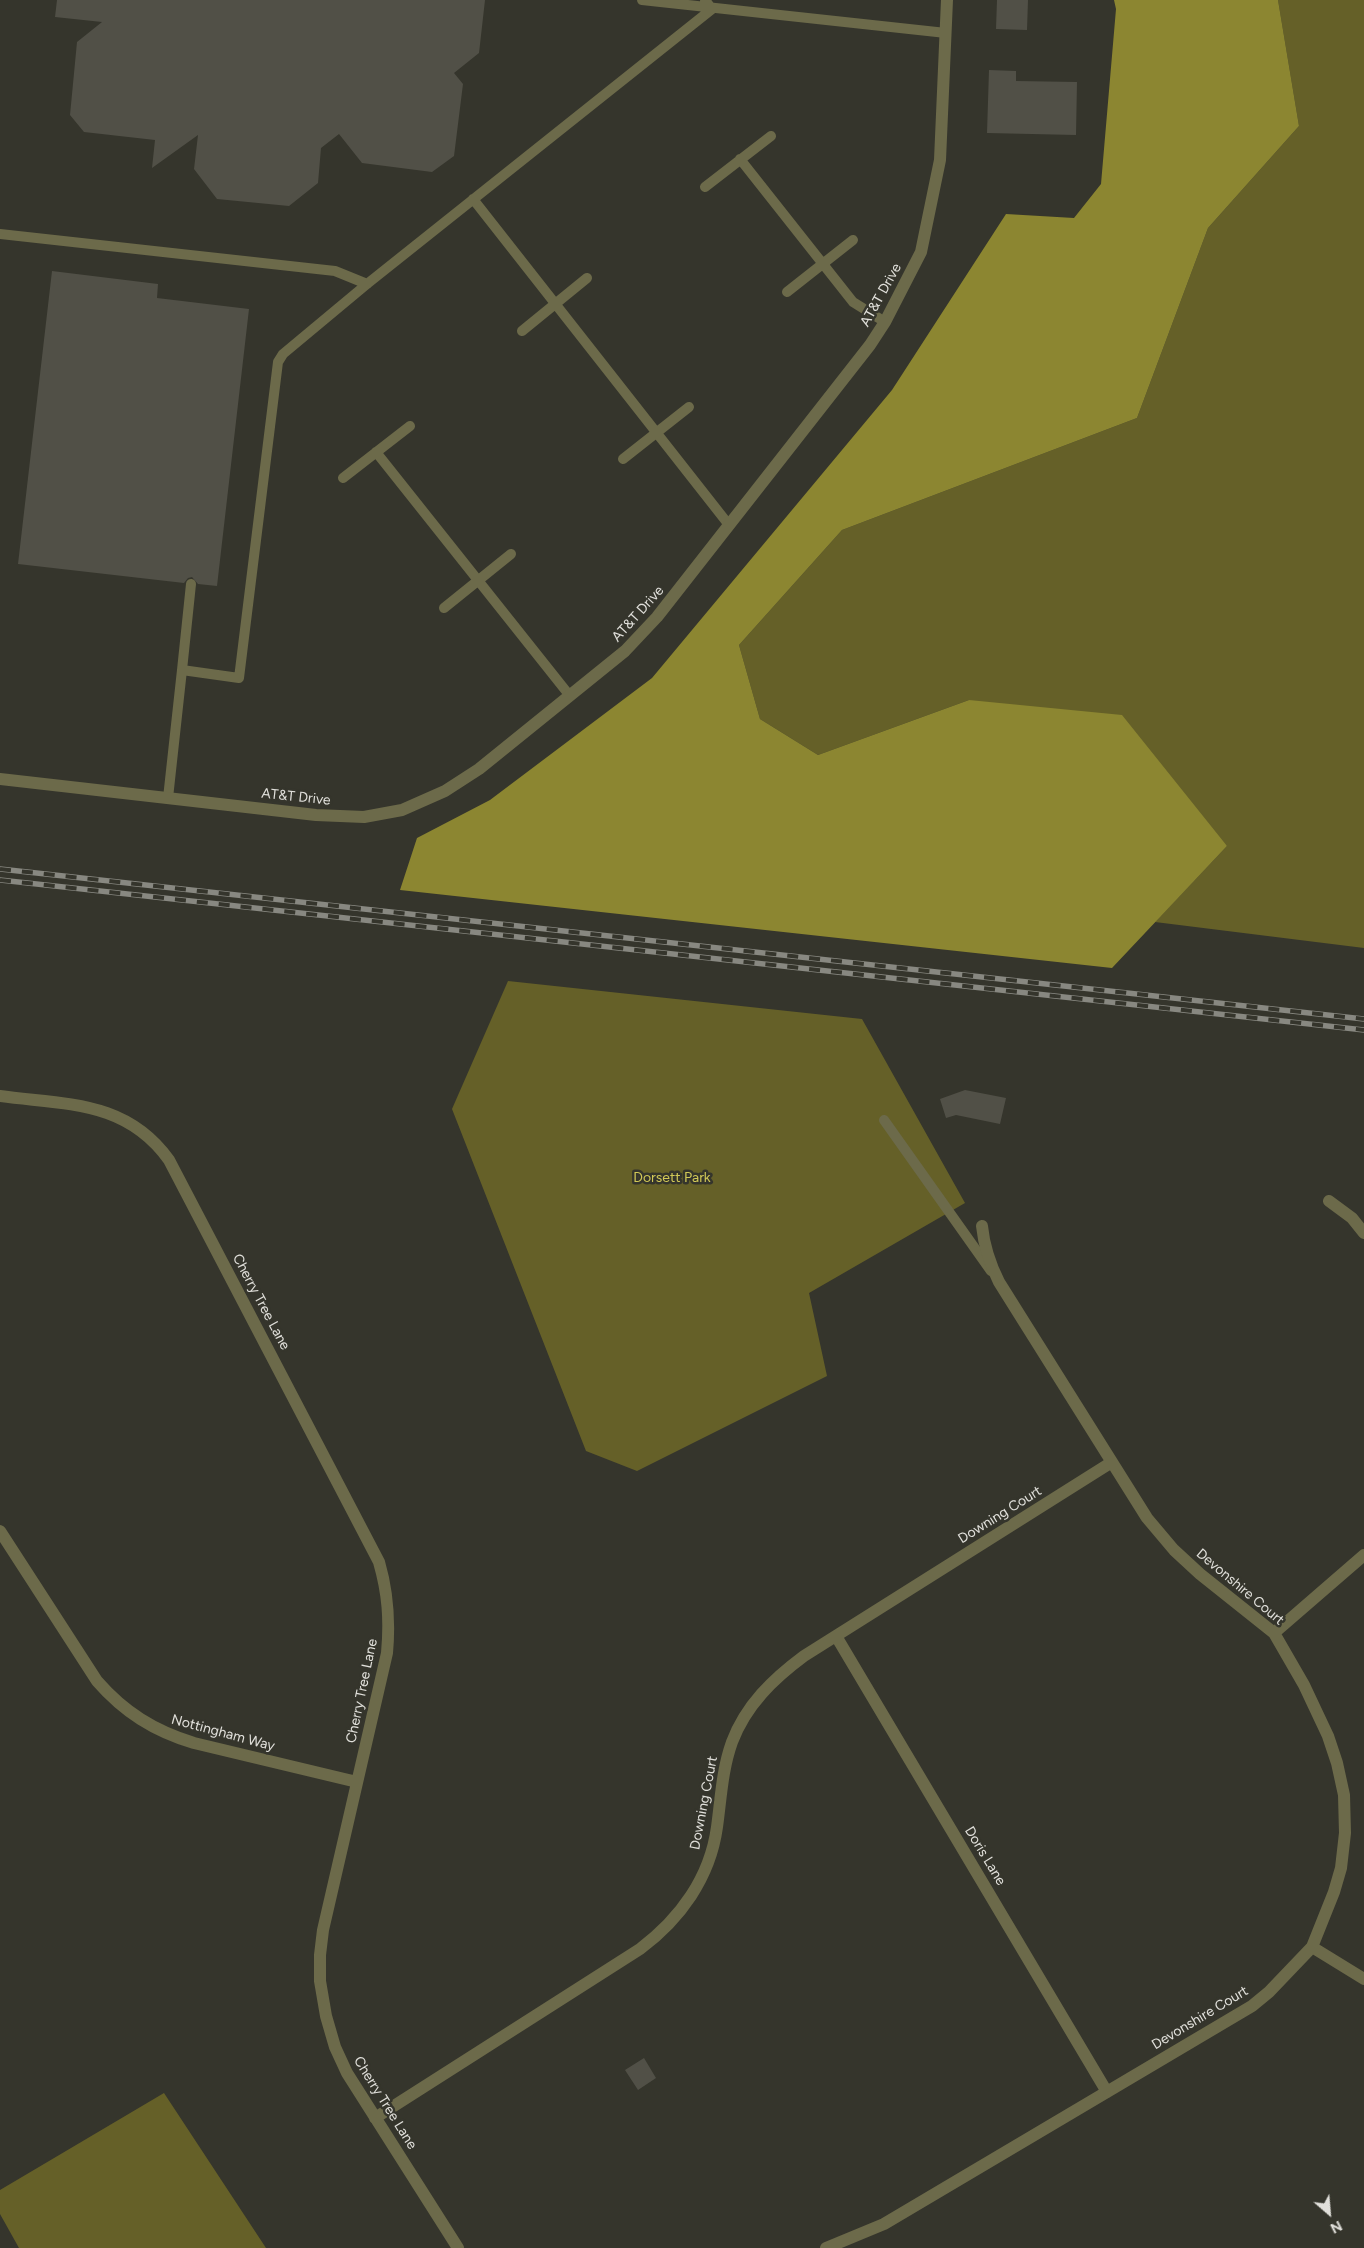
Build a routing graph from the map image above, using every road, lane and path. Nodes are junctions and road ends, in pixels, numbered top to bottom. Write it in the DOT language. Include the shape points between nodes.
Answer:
graph roads {
  1 [pos="642,0"];
  2 [pos="705,0"];
  3 [pos="947,0"];
  4 [pos="712,9"];
  5 [pos="946,32"];
  6 [pos="771,136"];
  7 [pos="740,159"];
  8 [pos="705,187"];
  9 [pos="474,199"];
  10 [pos="0,234"];
  11 [pos="853,240"];
  12 [pos="823,264"];
  13 [pos="587,278"];
  14 [pos="367,284"];
  15 [pos="788,292"];
  16 [pos="556,304"];
  17 [pos="885,322"];
  18 [pos="522,331"];
  19 [pos="689,407"];
  20 [pos="410,426"];
  21 [pos="656,432"];
  22 [pos="376,452"];
  23 [pos="623,459"];
  24 [pos="343,478"];
  25 [pos="729,525"];
  26 [pos="511,554"];
  27 [pos="478,580"];
  28 [pos="191,584"];
  29 [pos="444,608"];
  30 [pos="182,670"];
  31 [pos="570,696"];
  32 [pos="0,779"];
  33 [pos="168,798"];
  34 [pos="0,1096"];
  35 [pos="884,1120"];
  36 [pos="1330,1201"];
  37 [pos="982,1226"];
  38 [pos="1364,1233"];
  39 [pos="999,1282"];
  40 [pos="1112,1462"];
  41 [pos="0,1531"];
  42 [pos="1364,1555"];
  43 [pos="1274,1633"];
  44 [pos="836,1636"];
  45 [pos="357,1782"];
  46 [pos="1312,1947"];
  47 [pos="1364,1979"];
  48 [pos="1107,2092"];
  49 [pos="375,2118"];
  50 [pos="458,2248"];
  51 [pos="826,2248"];
  1 -- 4 [label="lane"];
  2 -- 4 [label="lane"];
  3 -- 5 [label="street, AT&T Drive"];
  4 -- 5 [label="lane"];
  4 -- 9 [label="lane"];
  5 -- 17 [label="street, AT&T Drive" via="940,160 931,209 921,252"];
  6 -- 7 [label="lane"];
  7 -- 8 [label="lane"];
  7 -- 12 [label="lane"];
  9 -- 14 [label="lane"];
  9 -- 16 [label="lane"];
  10 -- 14 [label="lane" via="335,271"];
  11 -- 12 [label="lane"];
  12 -- 15 [label="lane"];
  12 -- 17 [label="lane" via="853,302"];
  13 -- 16 [label="lane"];
  14 -- 30 [label="lane" via="283,354 278,362 239,678"];
  16 -- 18 [label="lane"];
  16 -- 21 [label="lane"];
  17 -- 25 [label="street, AT&T Drive"];
  19 -- 21 [label="lane"];
  20 -- 22 [label="lane"];
  21 -- 23 [label="lane"];
  21 -- 25 [label="lane"];
  22 -- 24 [label="lane"];
  22 -- 27 [label="lane"];
  25 -- 31 [label="street, AT&T Drive" via="626,651"];
  26 -- 27 [label="lane"];
  27 -- 29 [label="lane"];
  27 -- 31 [label="lane"];
  28 -- 30 [label="lane"];
  30 -- 33 [label="lane"];
  31 -- 33 [label="street, AT&T Drive" via="445,792 402,810 364,817 316,815"];
  32 -- 33 [label="street, AT&T Drive"];
  34 -- 45 [label="street, Cherry Tree Lane" via="108,1112 139,1128 162,1150 370,1542 387,1587 390,1622 387,1653"];
  35 -- 39 [label="lane"];
  36 -- 38 [label="street" via="1352,1218"];
  37 -- 39 [label="street, Devonshire Court" via="990,1264"];
  39 -- 40 [label="street, Devonshire Court"];
  40 -- 43 [label="street, Devonshire Court" via="1147,1518 1174,1550"];
  40 -- 44 [label="street, Downing Court"];
  41 -- 45 [label="street, Nottingham Way" via="97,1681 141,1721 176,1738"];
  42 -- 43 [label="street"];
  43 -- 46 [label="street, Devonshire Court" via="1328,1736 1344,1795 1345,1833 1341,1868"];
  44 -- 48 [label="street, Doris Lane"];
  44 -- 49 [label="street, Downing Court" via="781,1673 759,1696 743,1720 725,1764 717,1828 709,1859 691,1896 667,1926 640,1949"];
  45 -- 49 [label="street, Cherry Tree Lane" via="323,1930 320,1981 335,2047"];
  46 -- 47 [label="street"];
  46 -- 48 [label="street, Devonshire Court" via="1252,2006"];
  48 -- 51 [label="street, Devonshire Court" via="884,2224"];
  49 -- 50 [label="street, Cherry Tree Lane"];
}
